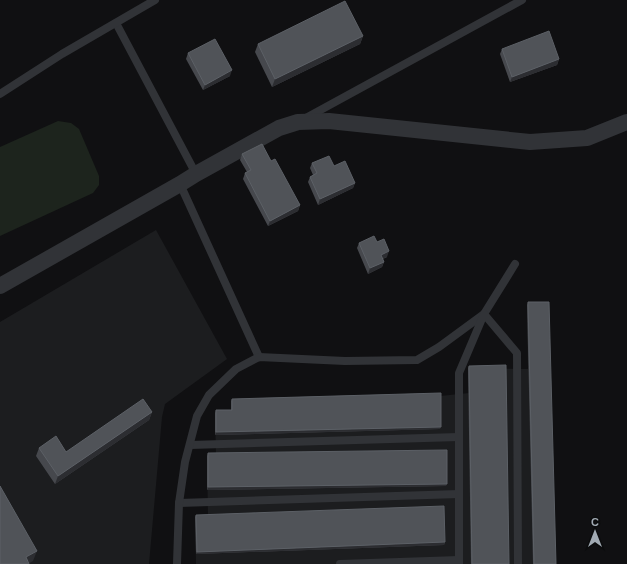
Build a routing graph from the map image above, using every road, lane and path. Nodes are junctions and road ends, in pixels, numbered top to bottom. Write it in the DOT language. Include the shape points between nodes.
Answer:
graph roads {
  1 [pos="155,0"];
  2 [pos="522,0"];
  3 [pos="116,22"];
  4 [pos="0,94"];
  5 [pos="298,122"];
  6 [pos="627,122"];
  7 [pos="196,174"];
  8 [pos="180,184"];
  9 [pos="515,264"];
  10 [pos="0,286"];
  11 [pos="484,314"];
  12 [pos="259,357"];
  13 [pos="459,437"];
  14 [pos="190,445"];
  15 [pos="459,494"];
  16 [pos="179,503"];
  17 [pos="459,562"];
  18 [pos="177,564"];
  19 [pos="340,564"];
  20 [pos="518,564"];
  1 -- 3 [label="lane"];
  2 -- 5 [label="lane"];
  3 -- 4 [label="lane"];
  3 -- 7 [label="lane"];
  5 -- 6 [label="street" via="329,122 530,142 587,138"];
  5 -- 7 [label="street" via="279,128"];
  7 -- 8 [label="street"];
  8 -- 10 [label="street"];
  8 -- 12 [label="lane"];
  9 -- 11 [label="lane"];
  11 -- 12 [label="lane" via="417,360 345,361"];
  11 -- 13 [label="lane" via="459,373"];
  11 -- 20 [label="lane" via="517,353"];
  12 -- 14 [label="lane" via="236,369 209,395 197,416"];
  13 -- 14 [label="lane"];
  13 -- 15 [label="lane"];
  14 -- 16 [label="lane"];
  15 -- 16 [label="lane"];
  15 -- 17 [label="lane"];
  16 -- 18 [label="lane"];
  17 -- 19 [label="lane"];
}
